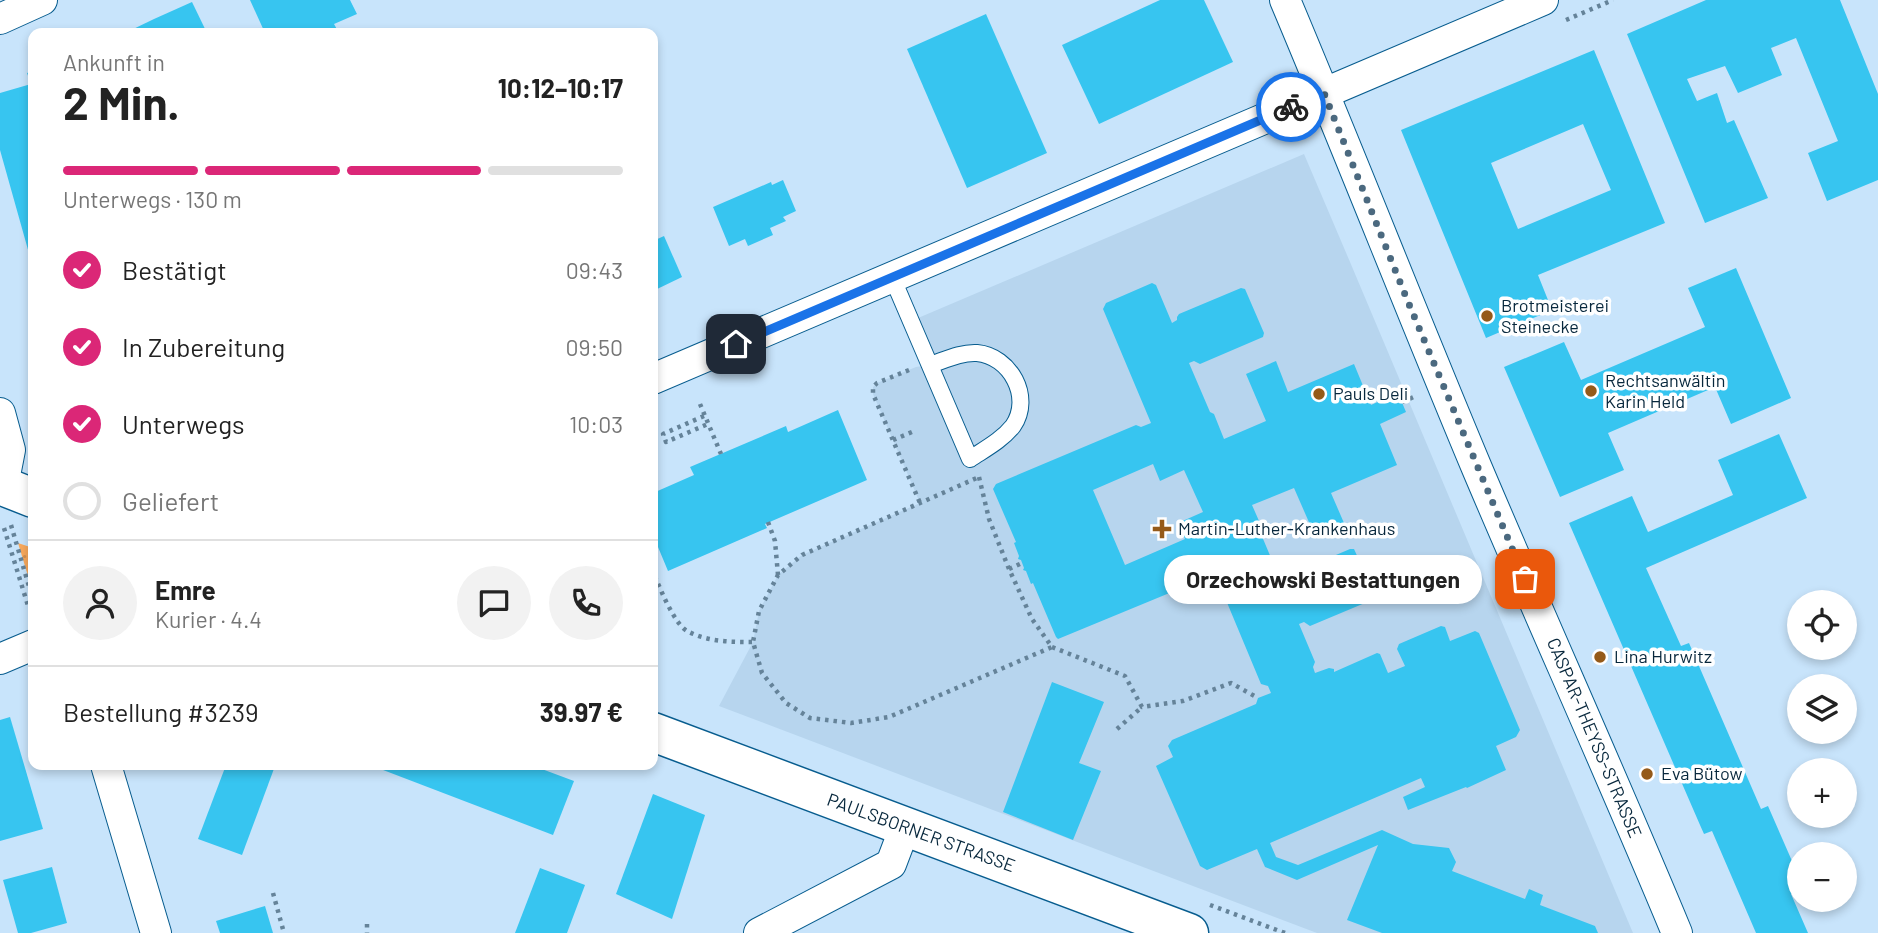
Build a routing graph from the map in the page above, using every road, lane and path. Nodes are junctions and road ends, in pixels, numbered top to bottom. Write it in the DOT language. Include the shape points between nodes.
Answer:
graph roads {
  1 [pos="42,0"];
  2 [pos="1285,0"];
  3 [pos="1543,0"];
  4 [pos="0,19"];
  5 [pos="1324,93"];
  6 [pos="892,277"];
  7 [pos="930,365"];
  8 [pos="658,377"];
  9 [pos="1416,396"];
  10 [pos="1402,402"];
  11 [pos="700,404"];
  12 [pos="0,413"];
  13 [pos="704,416"];
  14 [pos="708,424"];
  15 [pos="912,432"];
  16 [pos="893,440"];
  17 [pos="721,454"];
  18 [pos="12,498"];
  19 [pos="920,503"];
  20 [pos="768,522"];
  21 [pos="4,528"];
  22 [pos="1022,563"];
  23 [pos="1009,569"];
  24 [pos="778,575"];
  25 [pos="28,576"];
  26 [pos="658,584"];
  27 [pos="28,606"];
  28 [pos="753,642"];
  29 [pos="28,647"];
  30 [pos="1052,647"];
  31 [pos="0,659"];
  32 [pos="1258,698"];
  33 [pos="1142,707"];
  34 [pos="1117,729"];
  35 [pos="658,734"];
  36 [pos="107,770"];
  37 [pos="905,827"];
  38 [pos="273,893"];
  39 [pos="367,924"];
  40 [pos="156,933"];
  41 [pos="284,933"];
  42 [pos="367,933"];
  43 [pos="758,933"];
  44 [pos="1189,933"];
  45 [pos="1677,933"];
  1 -- 4 [label="street"];
  2 -- 5 [label="street, CASPAR-THEYSS-STRASSE"];
  3 -- 5 [label="street"];
  5 -- 6 [label="street"];
  5 -- 45 [label="street, CASPAR-THEYSS-STRASSE" via="1475,463"];
  6 -- 7 [label="lane"];
  6 -- 8 [label="street"];
  7 -- 7 [label="lane" via="967,354 994,357 1017,383 1020,397 1014,425 970,459 950,426"];
  7 -- 16 [label="path" via="873,387"];
  9 -- 10 [label="path"];
  11 -- 13 [label="path"];
  12 -- 18 [label="street" via="10,450"];
  13 -- 14 [label="path"];
  13 -- 14 [label="path" via="663,434 667,442"];
  14 -- 17 [label="path"];
  15 -- 16 [label="path"];
  16 -- 19 [label="path"];
  18 -- 25 [label="path"];
  19 -- 23 [label="path" via="979,477 989,519"];
  19 -- 24 [label="path" via="802,555"];
  20 -- 24 [label="path"];
  21 -- 27 [label="path"];
  22 -- 23 [label="path"];
  23 -- 30 [label="path" via="1032,619"];
  24 -- 28 [label="path" via="759,611"];
  26 -- 28 [label="path" via="685,630 719,642"];
  28 -- 30 [label="path" via="762,673 786,703 810,718 850,723 889,717"];
  29 -- 31 [label="street"];
  30 -- 33 [label="path" via="1125,676"];
  32 -- 33 [label="path" via="1231,683 1182,701"];
  33 -- 34 [label="path"];
  35 -- 37 [label="street, PAULSBORNER STRASSE"];
  36 -- 40 [label="street"];
  37 -- 43 [label="street" via="891,864"];
  37 -- 44 [label="street, PAULSBORNER STRASSE"];
  38 -- 41 [label="path"];
  39 -- 42 [label="path"];
}
